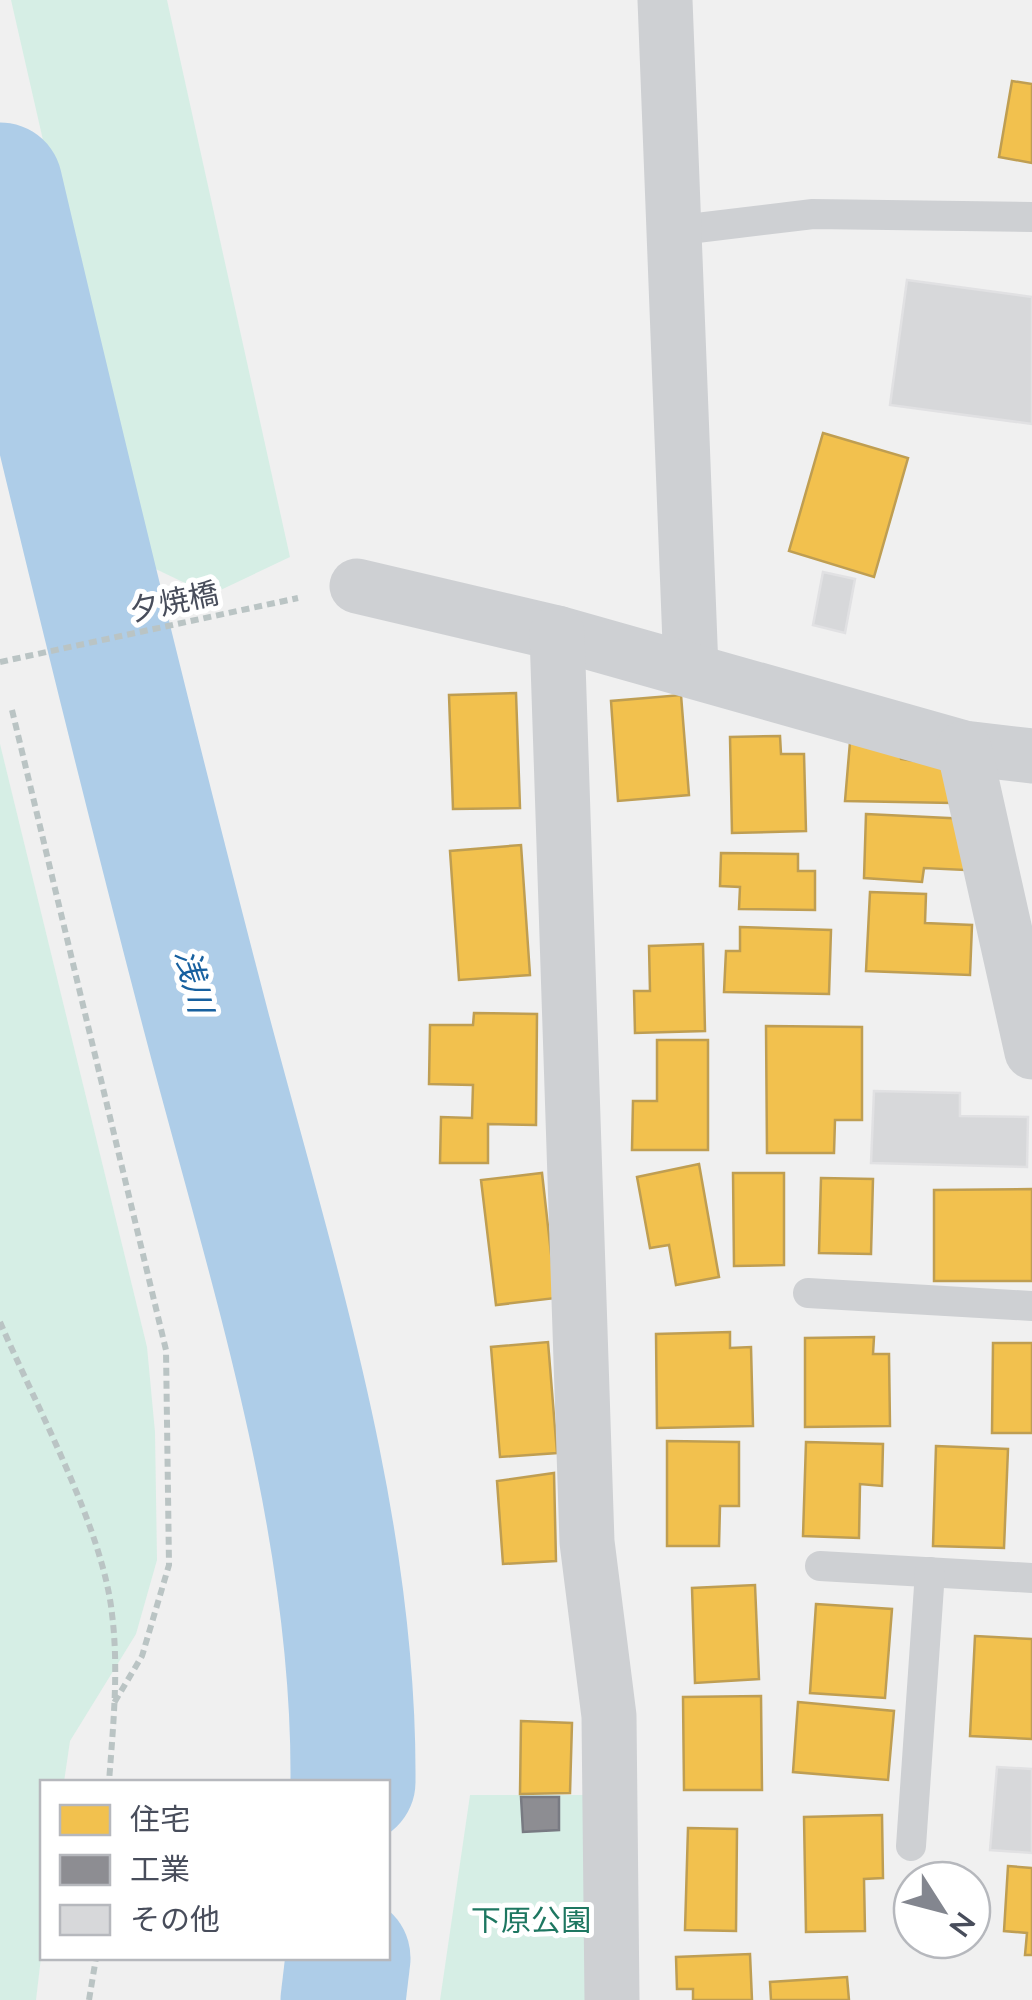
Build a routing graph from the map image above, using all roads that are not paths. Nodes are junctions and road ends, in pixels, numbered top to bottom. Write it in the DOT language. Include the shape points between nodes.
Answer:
graph roads {
  1 [pos="665,0"];
  2 [pos="1032,218"];
  3 [pos="672,231"];
  4 [pos="358,586"];
  5 [pos="557,633"];
  6 [pos="691,669"];
  7 [pos="964,748"];
  8 [pos="1032,756"];
  9 [pos="1032,1052"];
  10 [pos="808,1294"];
  11 [pos="1032,1306"];
  12 [pos="820,1566"];
  13 [pos="930,1572"];
  14 [pos="1032,1578"];
  15 [pos="911,1846"];
  16 [pos="612,2000"];
  1 -- 3 [label="street"];
  2 -- 3 [label="lane" via="813,214"];
  3 -- 6 [label="street"];
  4 -- 5 [label="street"];
  5 -- 6 [label="street"];
  5 -- 16 [label="street" via="587,1542 608,1716"];
  6 -- 7 [label="street"];
  7 -- 8 [label="street"];
  7 -- 9 [label="street"];
  10 -- 11 [label="lane"];
  12 -- 13 [label="lane"];
  13 -- 14 [label="lane"];
  13 -- 15 [label="lane"];
}
